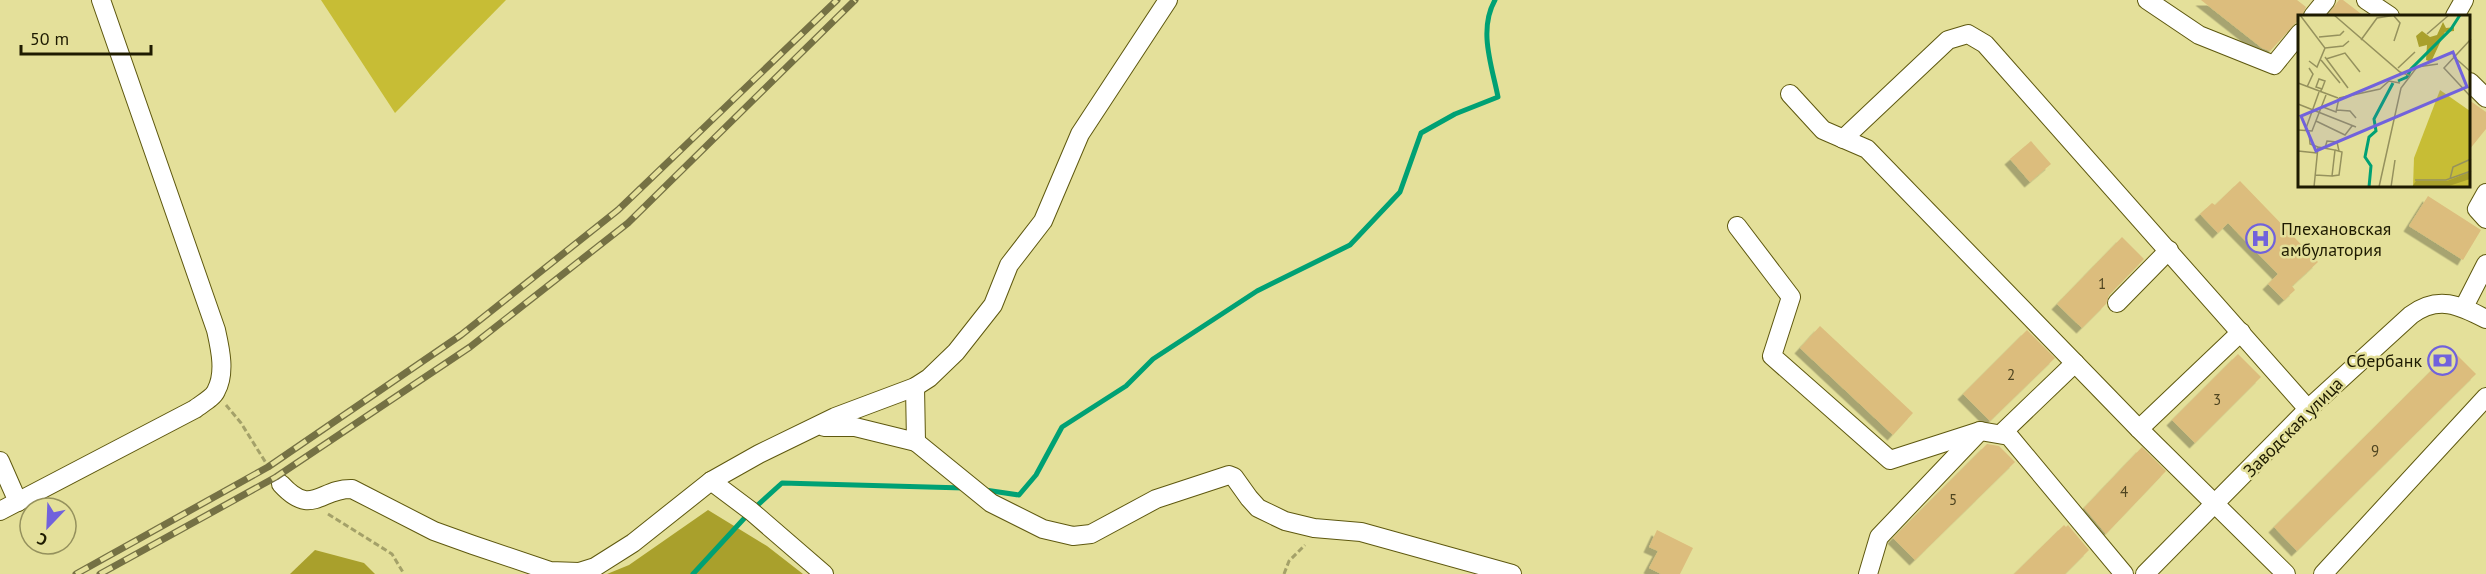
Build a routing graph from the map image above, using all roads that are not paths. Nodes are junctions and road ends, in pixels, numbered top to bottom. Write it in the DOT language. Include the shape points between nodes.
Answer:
graph roads {
  1 [pos="101,0"];
  2 [pos="1168,0"];
  3 [pos="2147,0"];
  4 [pos="2326,0"];
  5 [pos="2366,0"];
  6 [pos="2464,0"];
  7 [pos="2314,15"];
  8 [pos="2388,15"];
  9 [pos="2456,15"];
  10 [pos="2298,35"];
  11 [pos="2471,84"];
  12 [pos="1790,94"];
  13 [pos="2486,98"];
  14 [pos="1843,138"];
  15 [pos="2486,193"];
  16 [pos="2486,219"];
  17 [pos="1737,226"];
  18 [pos="2169,250"];
  19 [pos="2486,264"];
  20 [pos="2117,303"];
  21 [pos="2464,308"];
  22 [pos="2486,319"];
  23 [pos="2241,332"];
  24 [pos="2075,363"];
  25 [pos="915,387"];
  26 [pos="2486,397"];
  27 [pos="2308,409"];
  28 [pos="819,427"];
  29 [pos="2139,429"];
  30 [pos="1980,431"];
  31 [pos="2001,434"];
  32 [pos="916,442"];
  33 [pos="0,461"];
  34 [pos="711,481"];
  35 [pos="282,484"];
  36 [pos="29,496"];
  37 [pos="18,502"];
  38 [pos="2216,505"];
  39 [pos="0,511"];
  40 [pos="824,574"];
  41 [pos="1512,574"];
  42 [pos="1868,574"];
  43 [pos="2124,574"];
  44 [pos="2145,574"];
  45 [pos="2286,574"];
  46 [pos="2323,574"];
  1 -- 36 [label="street" via="216,330 222,361 216,391 195,409"];
  2 -- 25 [label="street" via="1080,134 1042,221 1009,265 993,305 956,352"];
  3 -- 10 [label="street" via="2199,35 2274,65"];
  4 -- 7 [label="street"];
  5 -- 8 [label="street"];
  6 -- 9 [label="street"];
  11 -- 13 [label="street"];
  12 -- 14 [label="street" via="1823,130"];
  14 -- 18 [label="street" via="1948,40 1968,34 1985,44"];
  14 -- 24 [label="street" via="1867,149"];
  15 -- 16 [label="street" via="2477,209"];
  17 -- 30 [label="street" via="1791,297 1772,356 1890,459"];
  18 -- 20 [label="street"];
  18 -- 23 [label="street"];
  19 -- 21 [label="street"];
  21 -- 22 [label="street, Заводская улица"];
  21 -- 27 [label="street, Заводская улица" via="2436,303 2416,311"];
  23 -- 27 [label="street"];
  23 -- 29 [label="street"];
  24 -- 29 [label="street"];
  24 -- 31 [label="street"];
  25 -- 28 [label="street" via="835,417"];
  25 -- 32 [label="street"];
  26 -- 46 [label="street"];
  27 -- 38 [label="street, Заводская улица"];
  28 -- 32 [label="street" via="855,427"];
  28 -- 34 [label="street"];
  29 -- 38 [label="street"];
  30 -- 31 [label="street"];
  30 -- 42 [label="street" via="1879,537"];
  31 -- 43 [label="street" via="2009,436"];
  32 -- 41 [label="street" via="991,503 1057,533 1091,534 1156,498 1229,475 1258,508 1299,525 1385,538"];
  33 -- 37 [label="street"];
  34 -- 35 [label="street" via="633,543 595,567 579,572 550,571 434,531 352,489 308,501 292,496"];
  34 -- 40 [label="street"];
  37 -- 39 [label="street"];
  38 -- 44 [label="street, Заводская улица"];
  38 -- 45 [label="street"];
}
